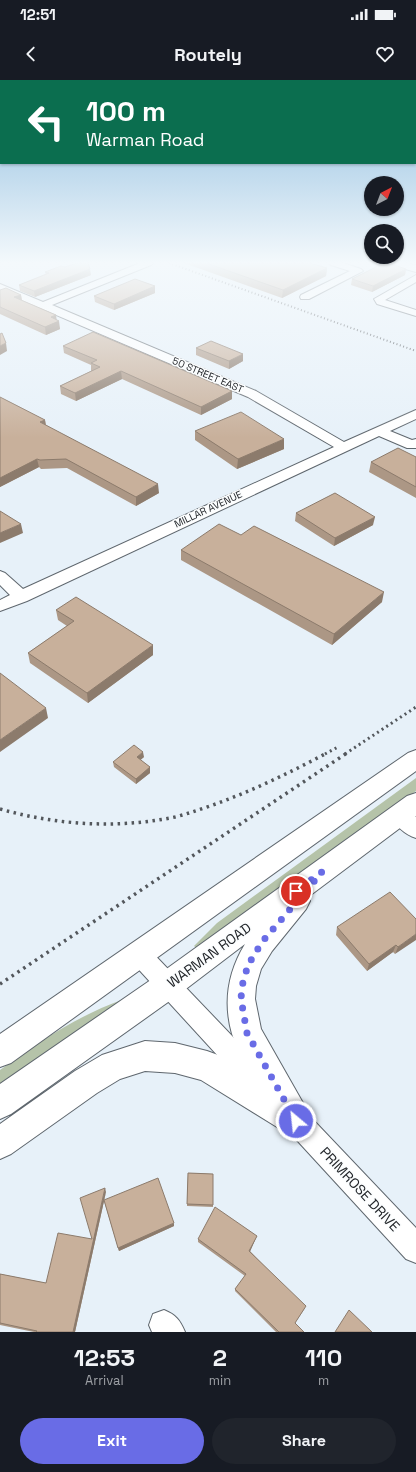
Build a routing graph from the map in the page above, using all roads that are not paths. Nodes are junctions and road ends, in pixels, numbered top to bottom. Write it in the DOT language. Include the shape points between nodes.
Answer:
graph roads {
  1 [pos="82,321"];
  2 [pos="416,414"];
  3 [pos="400,421"];
  4 [pos="416,429"];
  5 [pos="379,431"];
  6 [pos="416,444"];
  7 [pos="343,447"];
  8 [pos="0,576"];
  9 [pos="21,597"];
  10 [pos="0,606"];
  11 [pos="416,759"];
  12 [pos="411,816"];
  13 [pos="322,872"];
  14 [pos="139,954"];
  15 [pos="168,985"];
  16 [pos="0,1052"];
  17 [pos="0,1103"];
  18 [pos="296,1121"];
  19 [pos="0,1143"];
  20 [pos="416,1249"];
  1 -- 7 [label="street, 50 STREET EAST" via="252,394"];
  2 -- 3 [label="street, MILLAR AVENUE"];
  3 -- 4 [label="street"];
  3 -- 5 [label="street, MILLAR AVENUE"];
  5 -- 6 [label="street" via="412,445"];
  5 -- 7 [label="street, MILLAR AVENUE"];
  7 -- 9 [label="street, MILLAR AVENUE"];
  8 -- 9 [label="street"];
  9 -- 10 [label="street, MILLAR AVENUE"];
  11 -- 14 [label="main road"];
  12 -- 13 [label="main road, WARMAN ROAD"];
  13 -- 15 [label="main road, WARMAN ROAD"];
  13 -- 18 [label="main road" via="262,942 248,965 242,986 241,999 247,1033"];
  14 -- 15 [label="street, PRIMROSE DRIVE"];
  14 -- 16 [label="main road"];
  15 -- 17 [label="main road, WARMAN ROAD"];
  15 -- 18 [label="street, PRIMROSE DRIVE"];
  18 -- 19 [label="main road" via="206,1066 175,1058 145,1056 113,1066 86,1082"];
  18 -- 20 [label="street, PRIMROSE DRIVE"];
}
